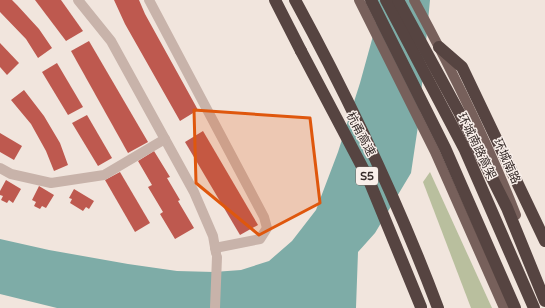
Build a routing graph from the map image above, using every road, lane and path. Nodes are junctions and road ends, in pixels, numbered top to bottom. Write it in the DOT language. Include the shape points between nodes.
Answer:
graph roads {
  1 [pos="78,0"];
  2 [pos="149,0"];
  3 [pos="275,0"];
  4 [pos="295,0"];
  5 [pos="359,0"];
  6 [pos="371,0"];
  7 [pos="386,0"];
  8 [pos="398,0"];
  9 [pos="414,0"];
  10 [pos="439,47"];
  11 [pos="165,139"];
  12 [pos="0,168"];
  13 [pos="545,241"];
  14 [pos="216,252"];
  15 [pos="545,289"];
  16 [pos="545,301"];
  17 [pos="215,308"];
  18 [pos="421,308"];
  19 [pos="438,308"];
  20 [pos="504,308"];
  21 [pos="515,308"];
  22 [pos="534,308"];
  1 -- 11 [label="street" via="110,41"];
  2 -- 14 [label="street" via="264,217 267,228 260,239"];
  3 -- 18 [label="highway, 杭甬高速 / S5, bridge" via="368,178"];
  4 -- 19 [label="highway, 杭甬高速 / S5" via="376,159"];
  5 -- 20 [label="main road" via="435,152"];
  6 -- 21 [label="highway, bridge" via="445,148"];
  7 -- 22 [label="highway, 环城南路高架, bridge" via="465,150"];
  8 -- 16 [label="highway, 环城南路高架, bridge" via="460,114 503,202"];
  9 -- 10 [label="main road, 环城南路"];
  10 -- 13 [label="highway" via="462,67"];
  10 -- 15 [label="main road, 环城南路" via="498,170"];
  11 -- 12 [label="street" via="104,175 51,182 11,174"];
  11 -- 14 [label="street" via="194,192 213,236"];
  14 -- 17 [label="street, bridge"];
}
